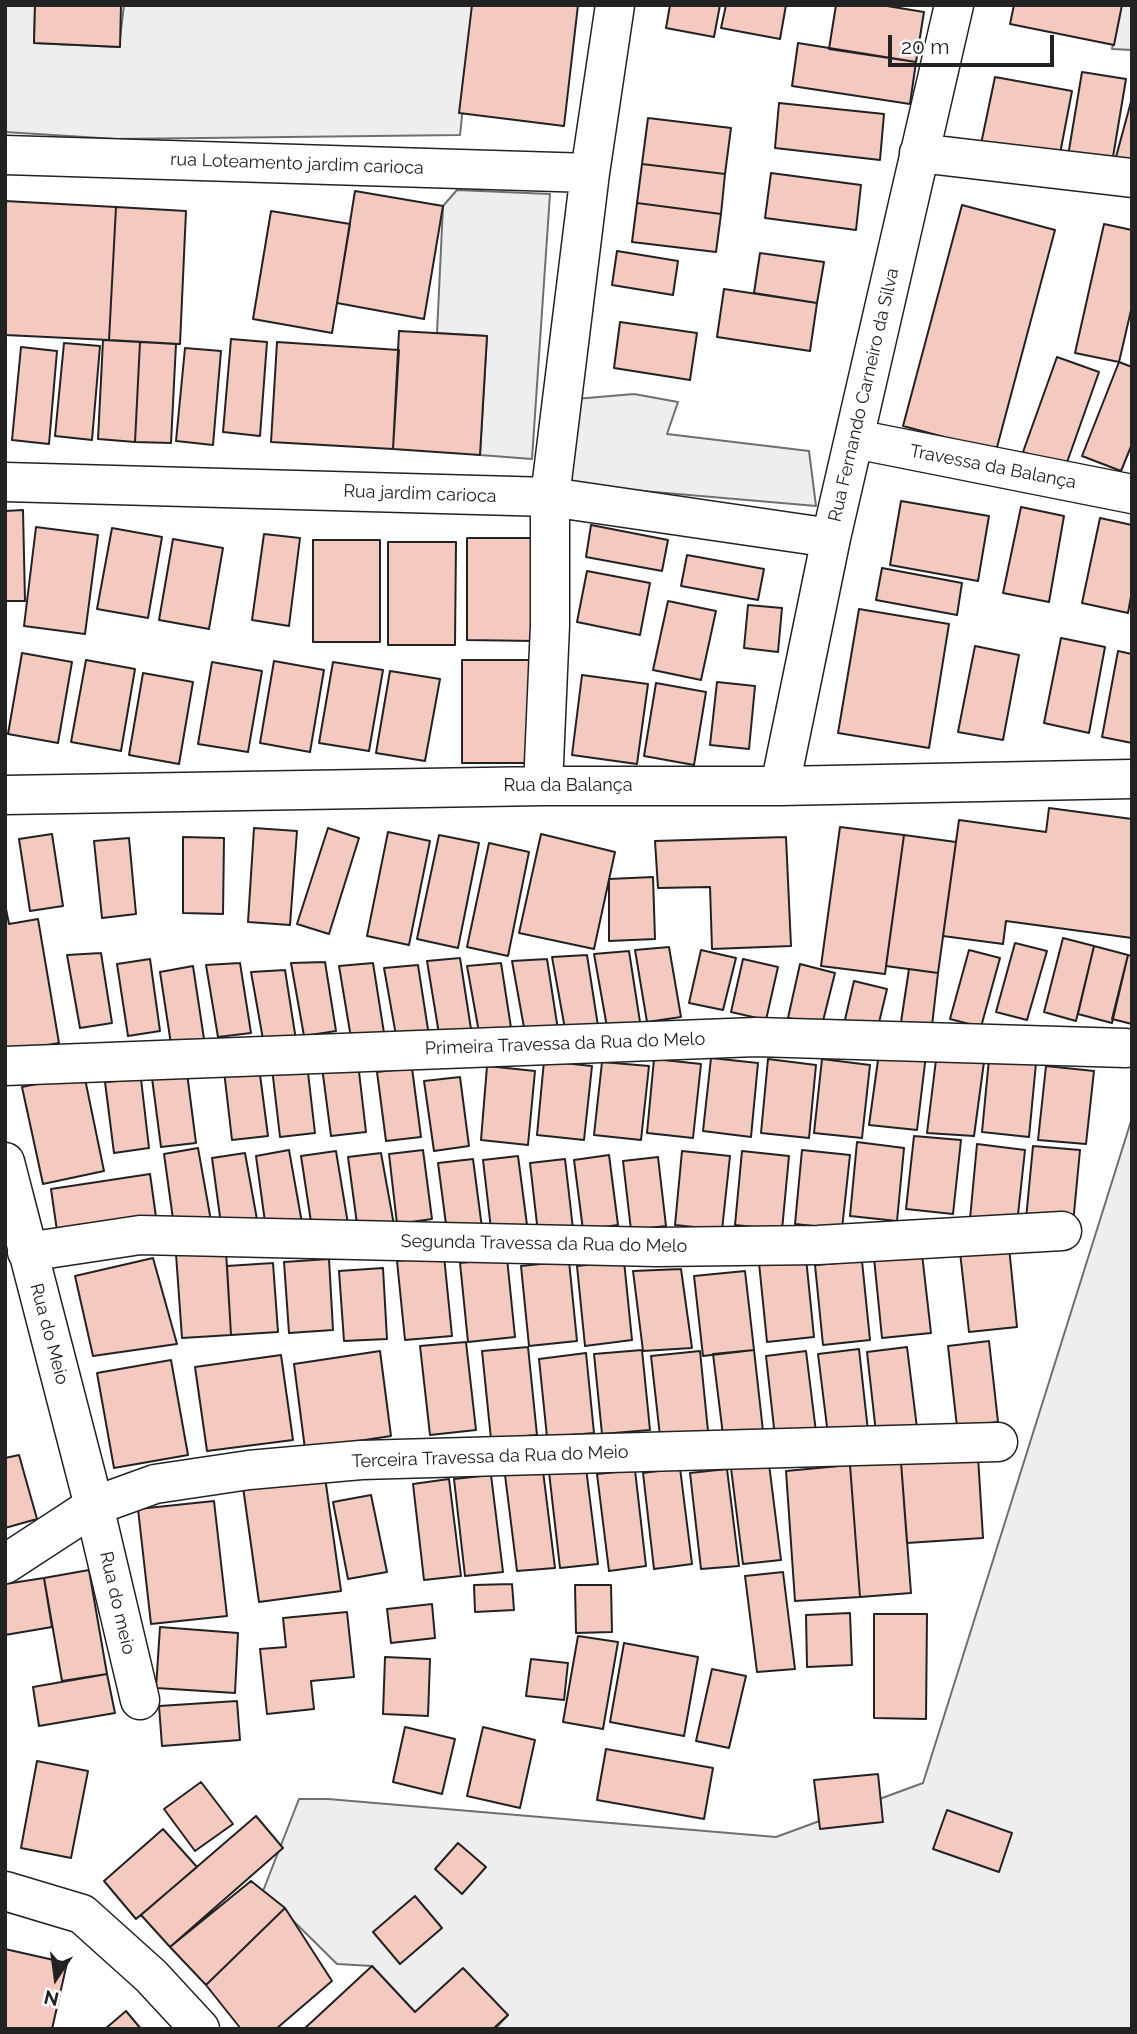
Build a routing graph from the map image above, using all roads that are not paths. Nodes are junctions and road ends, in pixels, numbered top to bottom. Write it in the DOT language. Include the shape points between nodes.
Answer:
graph roads {
  1 [pos="615,5"];
  2 [pos="954,5"];
  3 [pos="919,153"];
  4 [pos="5,155"];
  5 [pos="590,173"];
  6 [pos="1132,178"];
  7 [pos="855,439"];
  8 [pos="5,482"];
  9 [pos="1132,494"];
  10 [pos="550,498"];
  11 [pos="831,538"];
  12 [pos="1132,779"];
  13 [pos="544,786"];
  14 [pos="780,786"];
  15 [pos="5,795"];
  16 [pos="1126,1048"];
  17 [pos="5,1066"];
  18 [pos="5,1162"];
  19 [pos="1062,1231"];
  20 [pos="27,1252"];
  21 [pos="998,1442"];
  22 [pos="94,1506"];
  23 [pos="5,1564"];
  24 [pos="140,1700"];
  25 [pos="5,1891"];
  26 [pos="200,2029"];
  1 -- 5 [label="street"];
  2 -- 3 [label="street, Rua Fernando Carneiro da Silva"];
  3 -- 6 [label="street"];
  3 -- 7 [label="street, Rua Fernando Carneiro da Silva"];
  4 -- 5 [label="street, rua Loteamento jardim carioca"];
  5 -- 10 [label="street"];
  7 -- 9 [label="street, Travessa da Balança"];
  7 -- 11 [label="street, Rua Fernando Carneiro da Silva"];
  8 -- 10 [label="street, Rua jardim carioca"];
  10 -- 11 [label="street, Rua jardim carioca"];
  10 -- 13 [label="street"];
  11 -- 14 [label="street, Rua Fernando Carneiro da Silva"];
  12 -- 14 [label="street, Rua da Balança"];
  13 -- 14 [label="street, Rua da Balança"];
  13 -- 15 [label="street, Rua da Balança"];
  16 -- 17 [label="street, Primeira Travessa da Rua do Melo" via="756,1037"];
  18 -- 20 [label="street, Rua do Meio"];
  19 -- 20 [label="street, Segunda Travessa da Rua do Melo" via="818,1245 656,1247 140,1235"];
  20 -- 22 [label="street, Rua do Meio"];
  21 -- 22 [label="street, Terceira Travessa da Rua do Meio" via="361,1460 155,1484"];
  22 -- 23 [label="street, Terceira Travessa da Rua do Meio"];
  22 -- 24 [label="street, Rua do meio"];
  25 -- 26 [label="street" via="82,1914 151,1976"];
}
